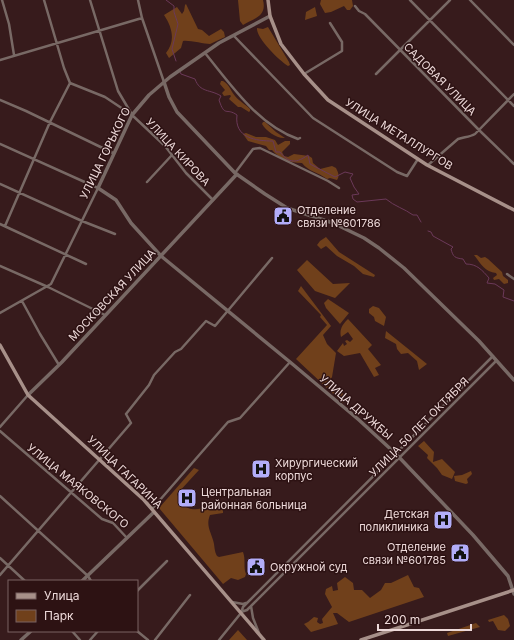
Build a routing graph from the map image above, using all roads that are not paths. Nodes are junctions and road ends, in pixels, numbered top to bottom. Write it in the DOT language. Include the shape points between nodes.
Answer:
graph roads {
  1 [pos="2,0"];
  2 [pos="44,0"];
  3 [pos="90,0"];
  4 [pos="138,0"];
  5 [pos="268,0"];
  6 [pos="410,0"];
  7 [pos="450,0"];
  8 [pos="470,0"];
  9 [pos="355,6"];
  10 [pos="270,16"];
  11 [pos="142,18"];
  12 [pos="430,20"];
  13 [pos="330,23"];
  14 [pos="99,30"];
  15 [pos="234,36"];
  16 [pos="58,44"];
  17 [pos="514,45"];
  18 [pos="400,50"];
  19 [pos="205,53"];
  20 [pos="14,55"];
  21 [pos="0,60"];
  22 [pos="304,74"];
  23 [pos="376,74"];
  24 [pos="164,82"];
  25 [pos="70,83"];
  26 [pos="514,94"];
  27 [pos="0,100"];
  28 [pos="508,100"];
  29 [pos="514,106"];
  30 [pos="132,115"];
  31 [pos="50,122"];
  32 [pos="479,130"];
  33 [pos="300,138"];
  34 [pos="0,144"];
  35 [pos="113,153"];
  36 [pos="172,155"];
  37 [pos="418,159"];
  38 [pos="34,160"];
  39 [pos="514,164"];
  40 [pos="427,165"];
  41 [pos="236,174"];
  42 [pos="147,182"];
  43 [pos="0,184"];
  44 [pos="98,188"];
  45 [pos="339,188"];
  46 [pos="19,193"];
  47 [pos="213,200"];
  48 [pos="514,210"];
  49 [pos="82,221"];
  50 [pos="0,224"];
  51 [pos="5,226"];
  52 [pos="114,234"];
  53 [pos="66,254"];
  54 [pos="161,256"];
  55 [pos="272,258"];
  56 [pos="86,264"];
  57 [pos="0,266"];
  58 [pos="507,274"];
  59 [pos="514,279"];
  60 [pos="48,287"];
  61 [pos="22,301"];
  62 [pos="228,310"];
  63 [pos="0,313"];
  64 [pos="105,315"];
  65 [pos="0,345"];
  66 [pos="493,356"];
  67 [pos="497,360"];
  68 [pos="290,362"];
  69 [pos="59,365"];
  70 [pos="514,380"];
  71 [pos="28,395"];
  72 [pos="0,427"];
  73 [pos="0,431"];
  74 [pos="396,454"];
  75 [pos="400,458"];
  76 [pos="100,460"];
  77 [pos="71,493"];
  78 [pos="0,496"];
  79 [pos="153,510"];
  80 [pos="39,530"];
  81 [pos="128,538"];
  82 [pos="0,558"];
  83 [pos="168,561"];
  84 [pos="9,566"];
  85 [pos="0,576"];
  86 [pos="88,576"];
  87 [pos="24,580"];
  88 [pos="83,580"];
  89 [pos="90,580"];
  90 [pos="138,590"];
  91 [pos="513,592"];
  92 [pos="190,595"];
  93 [pos="232,602"];
  94 [pos="249,602"];
  95 [pos="251,606"];
  96 [pos="241,613"];
  97 [pos="30,632"];
  98 [pos="73,632"];
  99 [pos="97,632"];
  100 [pos="138,632"];
  101 [pos="260,635"];
  102 [pos="21,640"];
  103 [pos="80,640"];
  104 [pos="90,640"];
  105 [pos="148,640"];
  106 [pos="155,640"];
  107 [pos="219,640"];
  108 [pos="264,640"];
  109 [pos="361,640"];
  1 -- 20 [label="street"];
  2 -- 16 [label="street"];
  3 -- 14 [label="street"];
  4 -- 11 [label="street"];
  5 -- 10 [label="main road, УЛИЦА МЕТАЛЛУРГОВ"];
  6 -- 12 [label="street"];
  7 -- 12 [label="street"];
  8 -- 17 [label="street"];
  9 -- 18 [label="street, САДОВАЯ УЛИЦА"];
  10 -- 15 [label="street, УЛИЦА ГОРЬКОГО"];
  10 -- 22 [label="main road, УЛИЦА МЕТАЛЛУРГОВ" via="281,44"];
  11 -- 14 [label="street"];
  11 -- 24 [label="street"];
  12 -- 18 [label="street"];
  12 -- 28 [label="street"];
  13 -- 22 [label="street" via="342,42 342,51"];
  14 -- 16 [label="street"];
  14 -- 30 [label="street" via="118,91"];
  15 -- 19 [label="street, УЛИЦА ГОРЬКОГО"];
  15 -- 37 [label="street" via="313,118 333,132 407,176"];
  16 -- 20 [label="street"];
  16 -- 25 [label="street"];
  18 -- 23 [label="street"];
  18 -- 32 [label="street, САДОВАЯ УЛИЦА"];
  19 -- 24 [label="street, УЛИЦА ГОРЬКОГО"];
  19 -- 33 [label="street" via="250,106 271,125 285,134"];
  20 -- 21 [label="street"];
  22 -- 37 [label="main road, УЛИЦА МЕТАЛЛУРГОВ" via="328,100"];
  24 -- 30 [label="street, УЛИЦА ГОРЬКОГО"];
  24 -- 41 [label="street" via="178,112"];
  25 -- 30 [label="street" via="105,98"];
  25 -- 31 [label="street"];
  26 -- 28 [label="street"];
  27 -- 31 [label="street"];
  28 -- 29 [label="street"];
  28 -- 32 [label="street"];
  30 -- 35 [label="street, УЛИЦА ГОРЬКОГО"];
  30 -- 36 [label="street, УЛИЦА КИРОВА"];
  31 -- 35 [label="street"];
  31 -- 38 [label="street"];
  32 -- 39 [label="street, САДОВАЯ УЛИЦА"];
  32 -- 40 [label="street" via="472,136 458,139"];
  34 -- 38 [label="street"];
  35 -- 44 [label="street, УЛИЦА ГОРЬКОГО"];
  36 -- 42 [label="street"];
  36 -- 47 [label="street, УЛИЦА КИРОВА"];
  37 -- 40 [label="main road, УЛИЦА МЕТАЛЛУРГОВ"];
  38 -- 44 [label="street"];
  38 -- 46 [label="street"];
  40 -- 48 [label="main road, УЛИЦА МЕТАЛЛУРГОВ"];
  41 -- 45 [label="street" via="253,149 260,148"];
  41 -- 47 [label="street, МОСКОВСКАЯ УЛИЦА"];
  41 -- 66 [label="street" via="287,208 332,223 379,248 409,272"];
  43 -- 46 [label="street"];
  44 -- 49 [label="street, УЛИЦА ГОРЬКОГО"];
  44 -- 54 [label="street, УЛИЦА ДРУЖБЫ" via="116,200"];
  46 -- 49 [label="street"];
  46 -- 51 [label="street"];
  47 -- 54 [label="street, МОСКОВСКАЯ УЛИЦА"];
  49 -- 52 [label="street"];
  49 -- 53 [label="street, УЛИЦА ГОРЬКОГО"];
  50 -- 51 [label="street"];
  51 -- 53 [label="street"];
  53 -- 56 [label="street"];
  53 -- 60 [label="street, УЛИЦА ГОРЬКОГО"];
  54 -- 62 [label="street, УЛИЦА ДРУЖБЫ"];
  54 -- 64 [label="street, МОСКОВСКАЯ УЛИЦА"];
  55 -- 62 [label="street"];
  57 -- 60 [label="street"];
  58 -- 59 [label="street"];
  60 -- 61 [label="street"];
  60 -- 64 [label="street"];
  61 -- 63 [label="street"];
  61 -- 69 [label="street"];
  62 -- 68 [label="street, УЛИЦА ДРУЖБЫ"];
  62 -- 76 [label="street" via="215,326 206,321 154,376 150,385 126,414 131,423"];
  64 -- 69 [label="street, МОСКОВСКАЯ УЛИЦА"];
  65 -- 71 [label="main road, УЛИЦА ГАГАРИНА"];
  66 -- 67 [label="street"];
  66 -- 74 [label="street, УЛИЦА 50 ЛЕТ ОКТЯБРЯ"];
  67 -- 70 [label="street"];
  67 -- 75 [label="street, УЛИЦА 50 ЛЕТ ОКТЯБРЯ"];
  68 -- 74 [label="street, УЛИЦА ДРУЖБЫ"];
  68 -- 79 [label="street" via="240,418 228,422"];
  69 -- 71 [label="street, МОСКОВСКАЯ УЛИЦА"];
  71 -- 72 [label="street, МОСКОВСКАЯ УЛИЦА"];
  71 -- 76 [label="main road, УЛИЦА ГАГАРИНА"];
  73 -- 77 [label="street, УЛИЦА МАЯКОВСКОГО"];
  74 -- 75 [label="street, УЛИЦА ДРУЖБЫ"];
  74 -- 94 [label="street, УЛИЦА 50 ЛЕТ ОКТЯБРЯ"];
  75 -- 91 [label="street, УЛИЦА ДРУЖБЫ" via="508,576"];
  75 -- 95 [label="street, УЛИЦА 50 ЛЕТ ОКТЯБРЯ"];
  76 -- 77 [label="street"];
  76 -- 79 [label="main road, УЛИЦА ГАГАРИНА"];
  77 -- 80 [label="street"];
  77 -- 81 [label="street, УЛИЦА МАЯКОВСКОГО" via="102,519 113,523"];
  78 -- 80 [label="street"];
  79 -- 81 [label="street"];
  79 -- 93 [label="main road, УЛИЦА ГАГАРИНА"];
  80 -- 84 [label="street"];
  80 -- 86 [label="street"];
  81 -- 86 [label="street"];
  82 -- 84 [label="street"];
  83 -- 90 [label="street"];
  84 -- 85 [label="street"];
  84 -- 87 [label="street"];
  86 -- 88 [label="street"];
  86 -- 89 [label="street"];
  91 -- 109 [label="main road"];
  92 -- 106 [label="street"];
  93 -- 94 [label="street"];
  93 -- 96 [label="main road, УЛИЦА ГАГАРИНА"];
  94 -- 96 [label="street, УЛИЦА 50 ЛЕТ ОКТЯБРЯ"];
  95 -- 96 [label="street, УЛИЦА 50 ЛЕТ ОКТЯБРЯ"];
  95 -- 101 [label="street"];
  96 -- 101 [label="main road, УЛИЦА ГАГАРИНА"];
  96 -- 107 [label="street"];
  97 -- 102 [label="street"];
  98 -- 103 [label="street"];
  99 -- 104 [label="street"];
  100 -- 105 [label="street"];
  101 -- 108 [label="main road, УЛИЦА ГАГАРИНА"];
}
